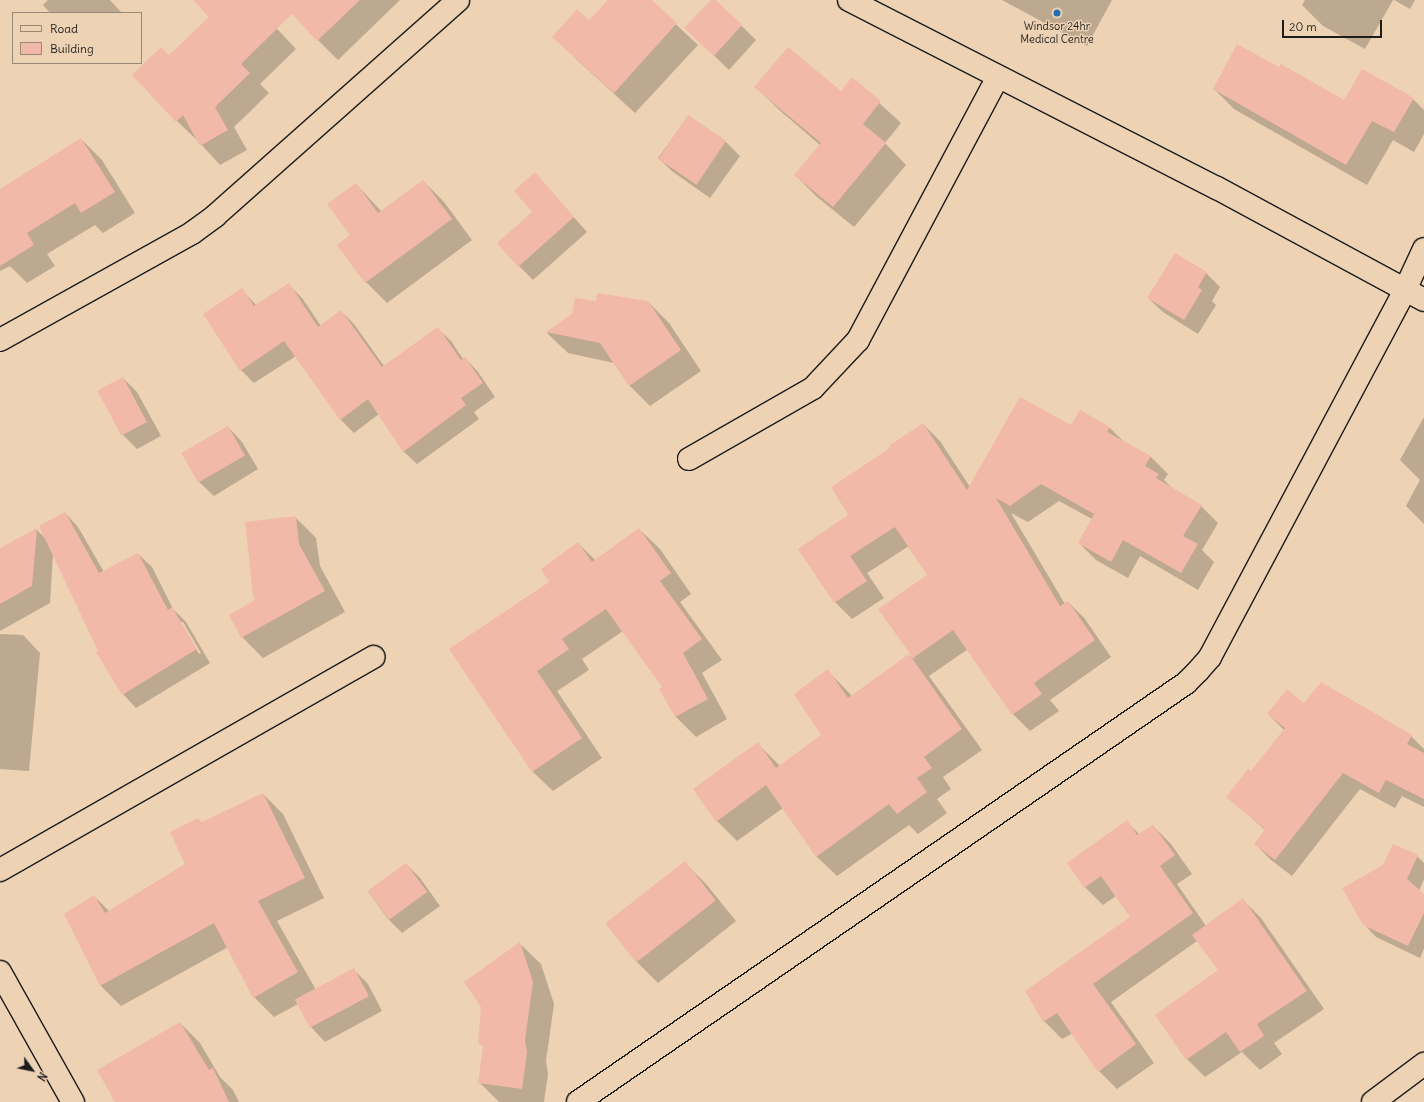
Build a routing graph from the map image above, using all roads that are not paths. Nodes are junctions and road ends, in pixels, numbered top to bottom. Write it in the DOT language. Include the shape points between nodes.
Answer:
graph roads {
  1 [pos="458,0"];
  2 [pos="849,0"];
  3 [pos="998,77"];
  4 [pos="1424,249"];
  5 [pos="1405,290"];
  6 [pos="1424,300"];
  7 [pos="0,340"];
  8 [pos="689,459"];
  9 [pos="373,657"];
  10 [pos="0,870"];
  11 [pos="0,972"];
  12 [pos="1424,1064"];
  13 [pos="73,1102"];
  14 [pos="578,1102"];
  15 [pos="1373,1102"];
  1 -- 7 [label="street" via="198,229"];
  2 -- 3 [label="street"];
  3 -- 5 [label="street" via="1217,188"];
  3 -- 8 [label="street" via="858,340 813,388"];
  4 -- 5 [label="street"];
  5 -- 6 [label="street"];
  5 -- 14 [label="street" via="1210,656 1186,683"];
  9 -- 10 [label="street"];
  11 -- 13 [label="street"];
  12 -- 15 [label="street"];
}
